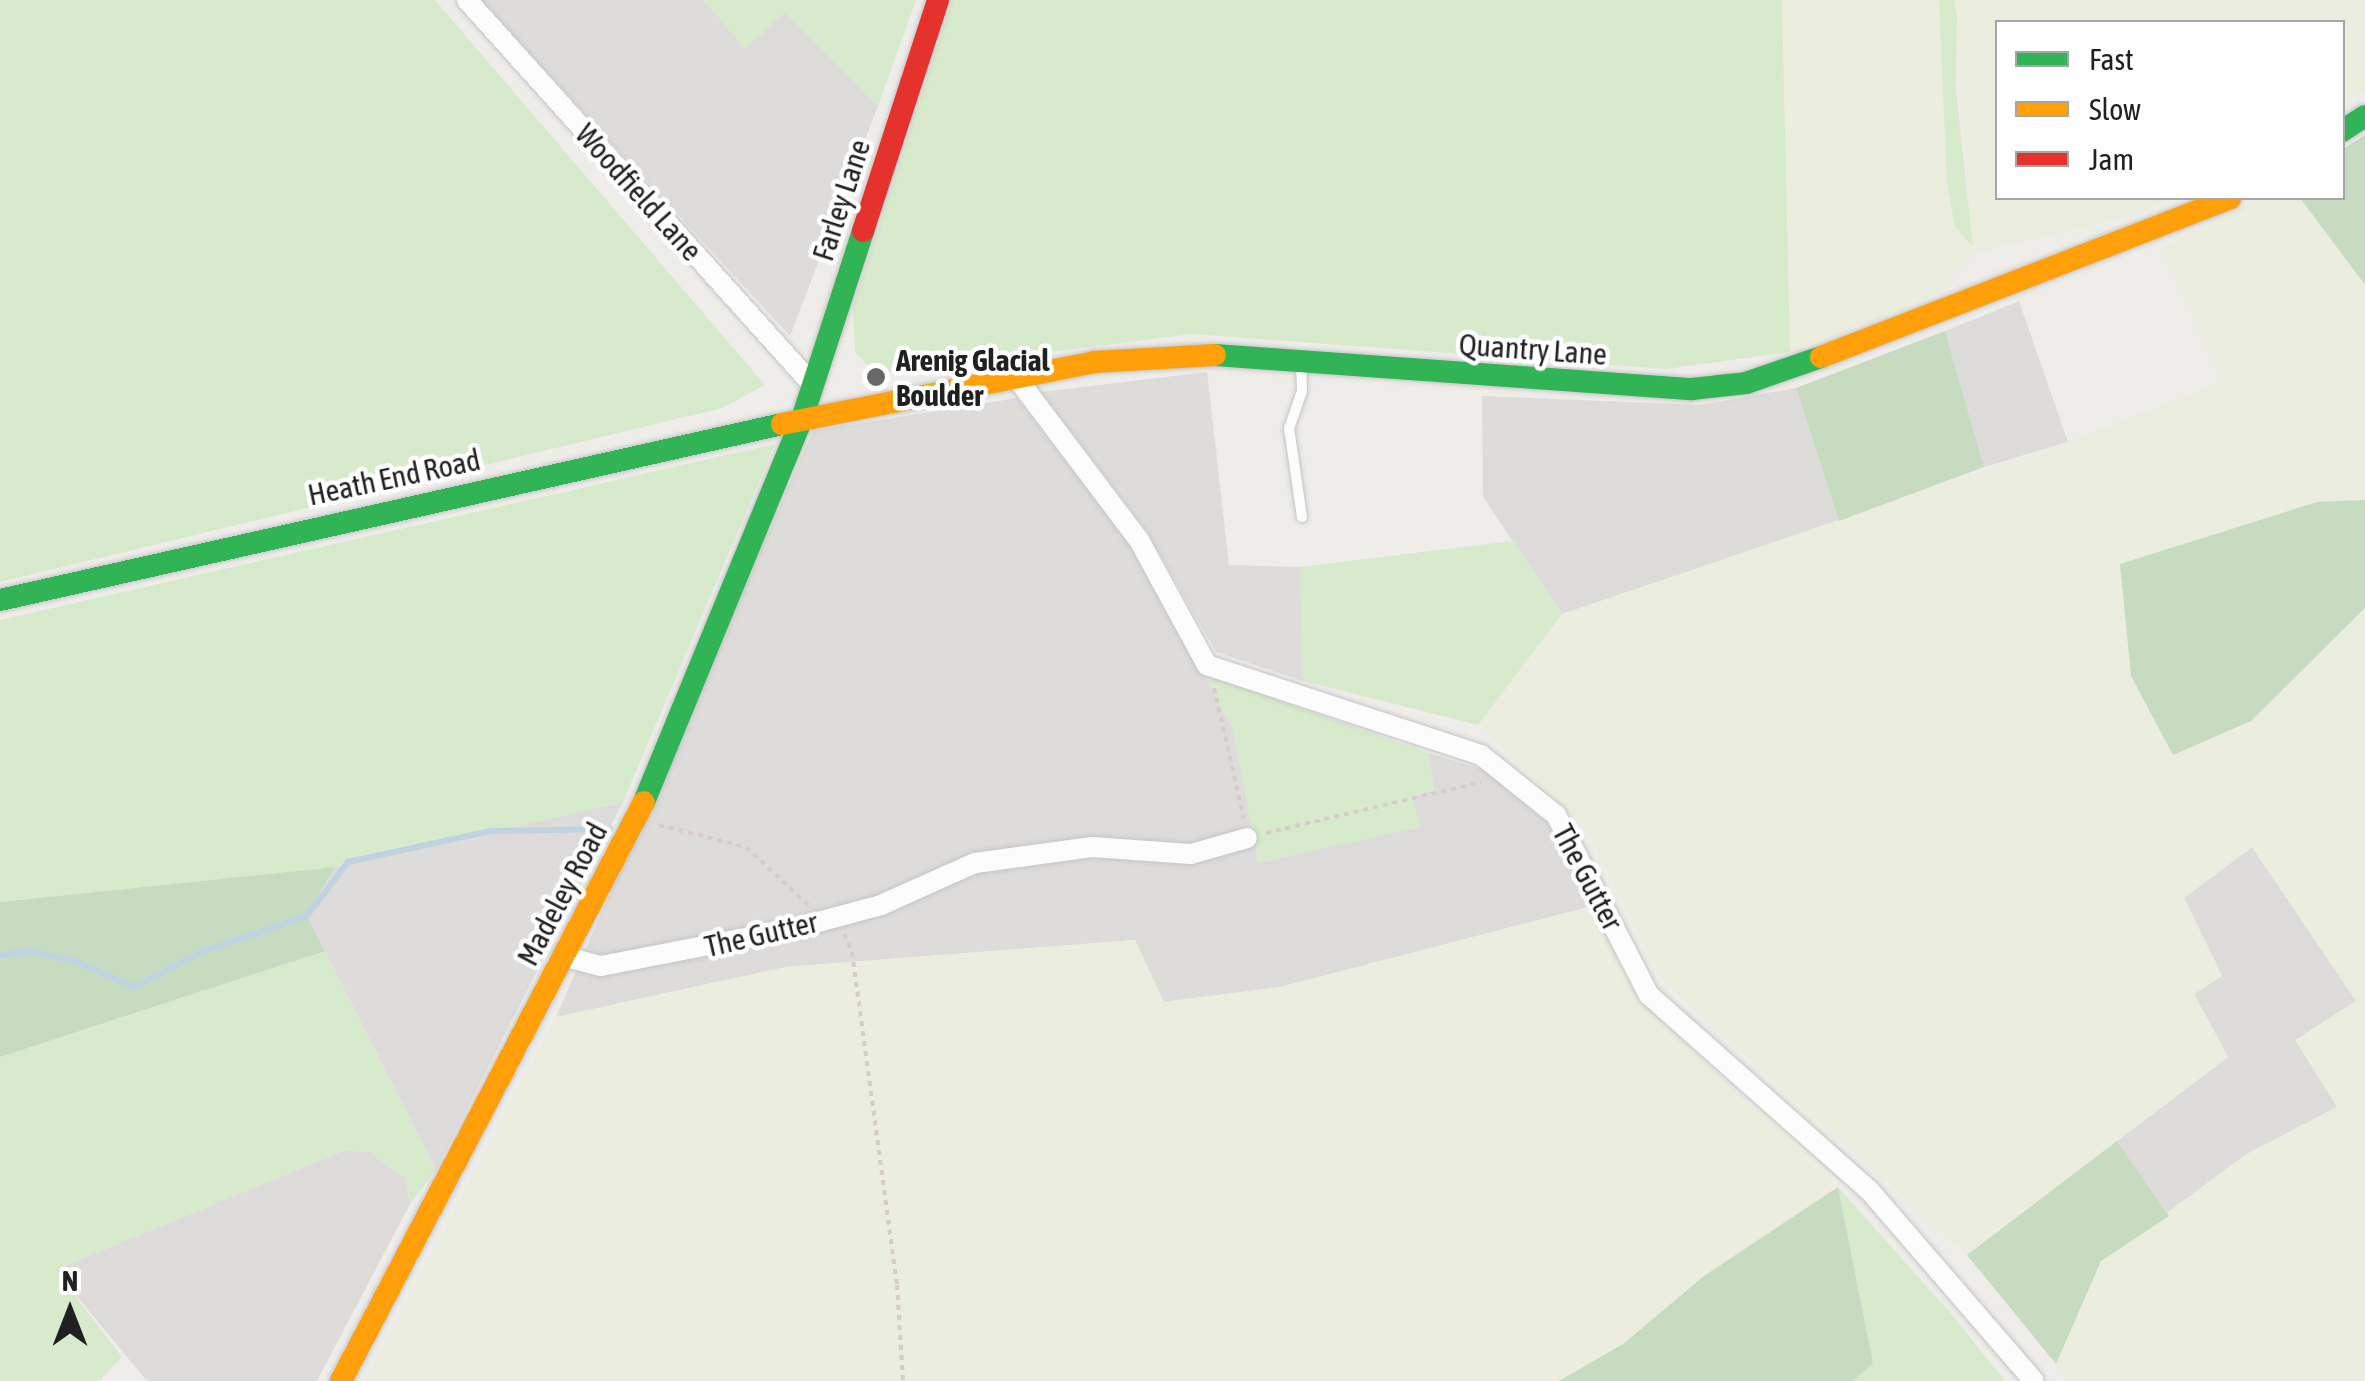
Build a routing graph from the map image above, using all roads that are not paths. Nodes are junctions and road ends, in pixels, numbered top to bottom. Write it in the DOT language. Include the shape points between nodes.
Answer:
graph roads {
  1 [pos="467,0"];
  2 [pos="938,0"];
  3 [pos="2225,200"];
  4 [pos="1300,360"];
  5 [pos="1016,378"];
  6 [pos="811,383"];
  7 [pos="802,419"];
  8 [pos="1302,517"];
  9 [pos="0,600"];
  10 [pos="1247,838"];
  11 [pos="563,956"];
  12 [pos="341,1381"];
  13 [pos="2034,1381"];
  1 -- 6 [label="street, Woodfield Lane"];
  2 -- 6 [label="street, Farley Lane"];
  3 -- 4 [label="street, Quantry Lane" via="1952,312 1746,384 1617,386"];
  4 -- 5 [label="street, Quantry Lane" via="1169,354"];
  4 -- 8 [label="lane" via="1302,390 1289,428"];
  5 -- 7 [label="street, Quantry Lane"];
  5 -- 13 [label="street, The Gutter" via="1139,540 1204,659 1481,755 1556,815 1650,995 1869,1190"];
  6 -- 7 [label="street, Farley Lane"];
  7 -- 9 [label="street, Heath End Road"];
  7 -- 11 [label="street, Madeley Road" via="634,821"];
  10 -- 11 [label="street, The Gutter" via="1191,854 1092,848 976,863 881,905 824,920 601,966"];
  11 -- 12 [label="street, Madeley Road"];
}
